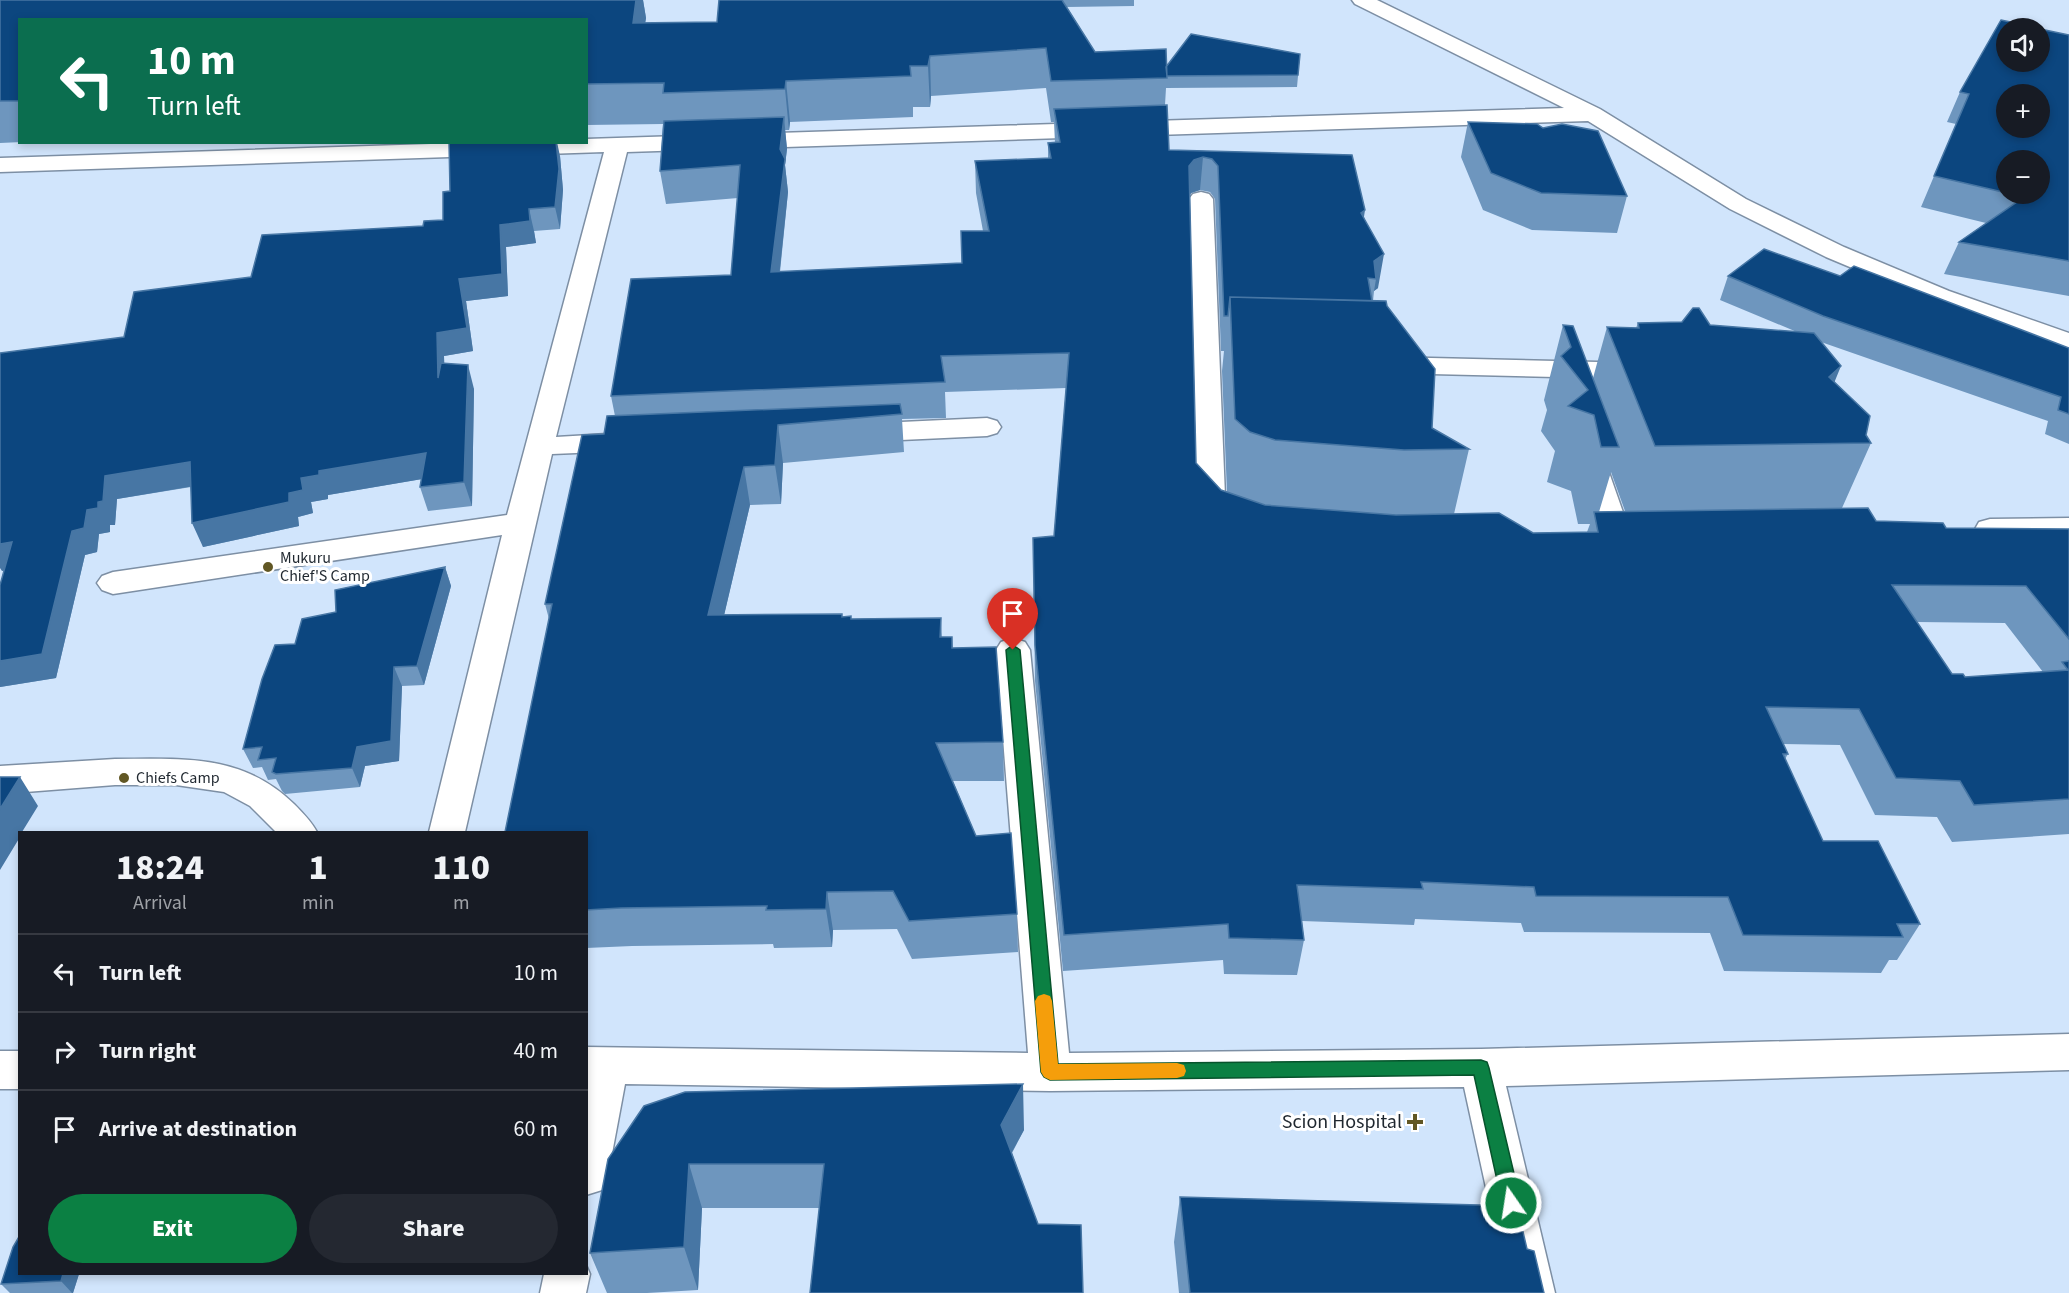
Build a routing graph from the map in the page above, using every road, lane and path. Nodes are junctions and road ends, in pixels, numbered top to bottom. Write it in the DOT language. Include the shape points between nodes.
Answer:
graph roads {
  1 [pos="1362,0"];
  2 [pos="1592,114"];
  3 [pos="617,146"];
  4 [pos="0,165"];
  5 [pos="1201,200"];
  6 [pos="2069,342"];
  7 [pos="1358,365"];
  8 [pos="1665,372"];
  9 [pos="987,428"];
  10 [pos="834,434"];
  11 [pos="1581,436"];
  12 [pos="645,441"];
  13 [pos="539,446"];
  14 [pos="520,523"];
  15 [pos="1250,525"];
  16 [pos="2069,528"];
  17 [pos="1962,530"];
  18 [pos="1616,535"];
  19 [pos="113,584"];
  20 [pos="1013,650"];
  21 [pos="0,780"];
  22 [pos="298,831"];
  23 [pos="447,831"];
  24 [pos="2069,1052"];
  25 [pos="597,1065"];
  26 [pos="1481,1068"];
  27 [pos="0,1070"];
  28 [pos="18,1070"];
  29 [pos="1050,1072"];
  30 [pos="588,1155"];
  31 [pos="567,1275"];
  32 [pos="563,1293"];
  33 [pos="1532,1293"];
  1 -- 2 [label="street"];
  2 -- 3 [label="street"];
  2 -- 6 [label="street" via="1738,204 1835,252 1940,296"];
  3 -- 4 [label="street"];
  3 -- 13 [label="street"];
  5 -- 15 [label="street" via="1217,361 1209,499 1229,517"];
  7 -- 8 [label="street" via="1562,380"];
  9 -- 10 [label="street"];
  11 -- 18 [label="street"];
  12 -- 13 [label="street"];
  13 -- 14 [label="street"];
  14 -- 19 [label="street"];
  14 -- 23 [label="street"];
  16 -- 17 [label="street"];
  20 -- 29 [label="street"];
  21 -- 22 [label="street" via="115,772 176,772 231,779 263,796"];
  24 -- 26 [label="street"];
  25 -- 29 [label="street"];
  25 -- 30 [label="street"];
  26 -- 29 [label="street"];
  26 -- 33 [label="street"];
  27 -- 28 [label="street"];
  31 -- 32 [label="street"];
}
